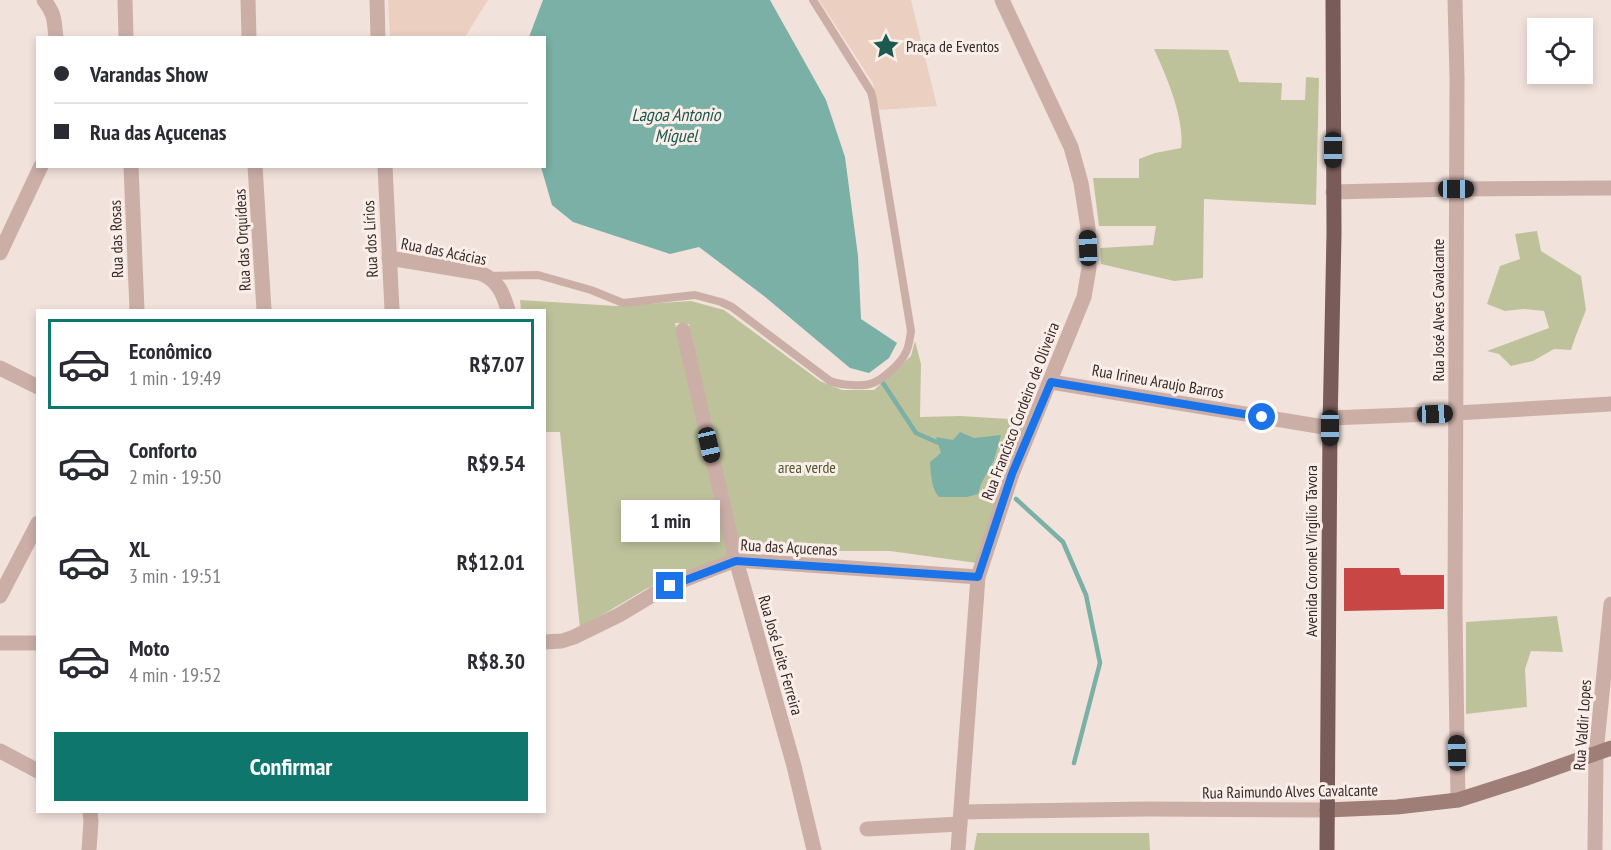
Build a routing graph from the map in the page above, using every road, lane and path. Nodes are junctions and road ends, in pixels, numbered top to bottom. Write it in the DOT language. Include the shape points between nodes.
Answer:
graph roads {
  1 [pos="44,0"];
  2 [pos="125,0"];
  3 [pos="248,0"];
  4 [pos="377,0"];
  5 [pos="813,0"];
  6 [pos="1002,0"];
  7 [pos="1333,0"];
  8 [pos="1455,0"];
  9 [pos="56,36"];
  10 [pos="126,36"];
  11 [pos="249,36"];
  12 [pos="378,36"];
  13 [pos="40,168"];
  14 [pos="131,168"];
  15 [pos="255,168"];
  16 [pos="385,168"];
  17 [pos="1611,188"];
  18 [pos="1456,189"];
  19 [pos="1333,192"];
  20 [pos="0,254"];
  21 [pos="389,258"];
  22 [pos="488,276"];
  23 [pos="137,309"];
  24 [pos="264,309"];
  25 [pos="392,309"];
  26 [pos="508,309"];
  27 [pos="682,330"];
  28 [pos="0,368"];
  29 [pos="1051,382"];
  30 [pos="36,386"];
  31 [pos="1611,404"];
  32 [pos="1456,413"];
  33 [pos="1330,423"];
  34 [pos="36,527"];
  35 [pos="736,561"];
  36 [pos="978,577"];
  37 [pos="0,596"];
  38 [pos="1611,604"];
  39 [pos="546,642"];
  40 [pos="0,643"];
  41 [pos="36,643"];
  42 [pos="1611,748"];
  43 [pos="0,751"];
  44 [pos="1596,753"];
  45 [pos="36,770"];
  46 [pos="1458,800"];
  47 [pos="1327,810"];
  48 [pos="90,813"];
  49 [pos="961,818"];
  50 [pos="867,829"];
  51 [pos="88,850"];
  52 [pos="814,850"];
  53 [pos="958,850"];
  54 [pos="1327,850"];
  55 [pos="1595,850"];
  1 -- 9 [label="street" via="55,21"];
  2 -- 10 [label="street"];
  3 -- 11 [label="street"];
  4 -- 12 [label="street"];
  5 -- 22 [label="lane" via="873,100 911,331 906,354 893,369 874,383 837,384 732,307 696,295 623,303 538,275"];
  6 -- 29 [label="street, Rua Francisco Cordeiro de Oliveira" via="1071,147 1088,228 1089,268 1084,297"];
  7 -- 19 [label="main road, Avenida Coronel Virgílio Távora"];
  8 -- 18 [label="street, Rua José Alves Cavalcante"];
  13 -- 20 [label="street"];
  14 -- 23 [label="street, Rua das Rosas"];
  15 -- 24 [label="street, Rua das Orquídeas"];
  16 -- 21 [label="street, Rua dos Lírios"];
  17 -- 18 [label="street"];
  18 -- 19 [label="street"];
  18 -- 32 [label="street, Rua José Alves Cavalcante"];
  19 -- 33 [label="main road, Avenida Coronel Virgílio Távora"];
  21 -- 22 [label="street, Rua das Acácias"];
  21 -- 25 [label="street, Rua dos Lírios"];
  22 -- 26 [label="street, Rua das Acácias" via="499,286"];
  27 -- 35 [label="street, Rua José Leite Ferreira"];
  28 -- 30 [label="street"];
  29 -- 33 [label="street, Rua Irineu Araujo Barros"];
  29 -- 36 [label="street, Rua Francisco Cordeiro de Oliveira" via="1012,474"];
  31 -- 32 [label="street, Rua Irineu Araujo Barros"];
  32 -- 33 [label="street, Rua Irineu Araujo Barros"];
  32 -- 46 [label="street, Rua José Alves Cavalcante"];
  33 -- 47 [label="main road, Avenida Coronel Virgílio Távora"];
  34 -- 37 [label="street"];
  35 -- 36 [label="street, Rua das Açucenas"];
  35 -- 39 [label="street, Rua das Açucenas" via="654,594 574,637"];
  35 -- 52 [label="street, Rua José Leite Ferreira"];
  36 -- 49 [label="street, Rua Francisco Cordeiro de Oliveira"];
  38 -- 44 [label="street, Rua Valdir Lopes"];
  40 -- 41 [label="street"];
  42 -- 44 [label="street, Rua Raimundo Alves Cavalcante"];
  43 -- 45 [label="street"];
  44 -- 46 [label="street, Rua Raimundo Alves Cavalcante"];
  44 -- 55 [label="street, Rua Valdir Lopes"];
  46 -- 47 [label="street, Rua Raimundo Alves Cavalcante"];
  47 -- 49 [label="street, Rua Raimundo Alves Cavalcante" via="1146,809"];
  47 -- 54 [label="main road, Avenida Coronel Virgílio Távora"];
  48 -- 51 [label="street"];
  49 -- 50 [label="street, Rua Raimundo Alves Cavalcante"];
  49 -- 53 [label="street, Rua Francisco Cordeiro de Oliveira"];
}
